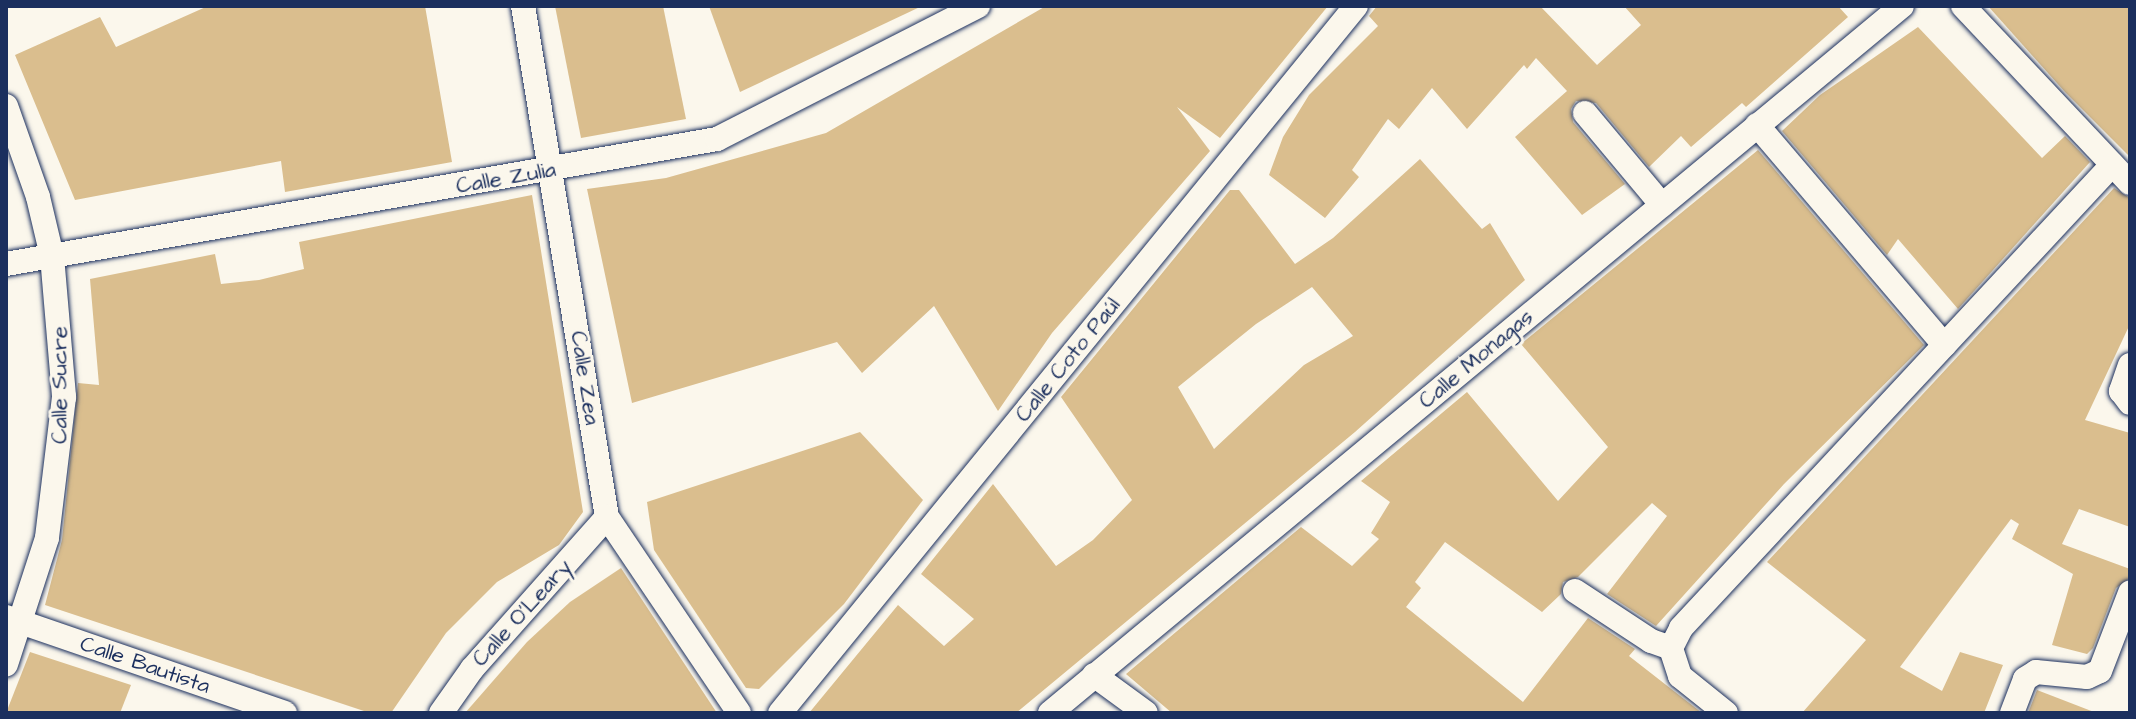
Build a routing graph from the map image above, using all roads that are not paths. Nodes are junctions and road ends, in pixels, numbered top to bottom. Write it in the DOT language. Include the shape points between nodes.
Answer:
graph roads {
  1 [pos="523,6"];
  2 [pos="978,6"];
  3 [pos="1356,6"];
  4 [pos="1902,6"];
  5 [pos="1963,6"];
  6 [pos="6,106"];
  7 [pos="1585,113"];
  8 [pos="1757,125"];
  9 [pos="2112,165"];
  10 [pos="552,169"];
  11 [pos="2130,183"];
  12 [pos="1662,205"];
  13 [pos="52,256"];
  14 [pos="6,264"];
  15 [pos="1944,345"];
  16 [pos="2130,365"];
  17 [pos="2130,403"];
  18 [pos="607,517"];
  19 [pos="1575,591"];
  20 [pos="2130,593"];
  21 [pos="14,620"];
  22 [pos="1671,648"];
  23 [pos="6,664"];
  24 [pos="1094,675"];
  25 [pos="285,713"];
  26 [pos="441,713"];
  27 [pos="739,713"];
  28 [pos="780,713"];
  29 [pos="1050,713"];
  30 [pos="1146,713"];
  31 [pos="1726,713"];
  32 [pos="2012,713"];
  1 -- 10 [label="street, Calle Zea"];
  2 -- 10 [label="street, Calle Zulia" via="717,139"];
  3 -- 28 [label="street, Calle Coto Paúl"];
  4 -- 8 [label="street, Calle Monagas"];
  5 -- 9 [label="street"];
  6 -- 13 [label="street, Calle Sucre"];
  7 -- 12 [label="street"];
  8 -- 12 [label="street, Calle Monagas"];
  8 -- 15 [label="street"];
  9 -- 11 [label="street"];
  9 -- 15 [label="street"];
  10 -- 13 [label="street, Calle Zulia"];
  10 -- 18 [label="street, Calle Zea"];
  12 -- 24 [label="street, Calle Monagas"];
  13 -- 14 [label="street, Calle Zulia"];
  13 -- 21 [label="street, Calle Sucre" via="63,350 61,445 47,538"];
  15 -- 22 [label="street" via="1681,628"];
  16 -- 17 [label="street" via="2121,391"];
  18 -- 26 [label="street, Calle O'Leary" via="472,669"];
  18 -- 27 [label="street, Calle Zea"];
  19 -- 22 [label="street" via="1651,641"];
  20 -- 32 [label="street" via="2100,671 2087,677 2036,672 2025,679"];
  21 -- 23 [label="street, Calle Sucre"];
  21 -- 25 [label="street, Calle Bautista"];
  22 -- 31 [label="street" via="1680,676"];
  24 -- 29 [label="street, Calle Monagas"];
  24 -- 30 [label="street"];
}
